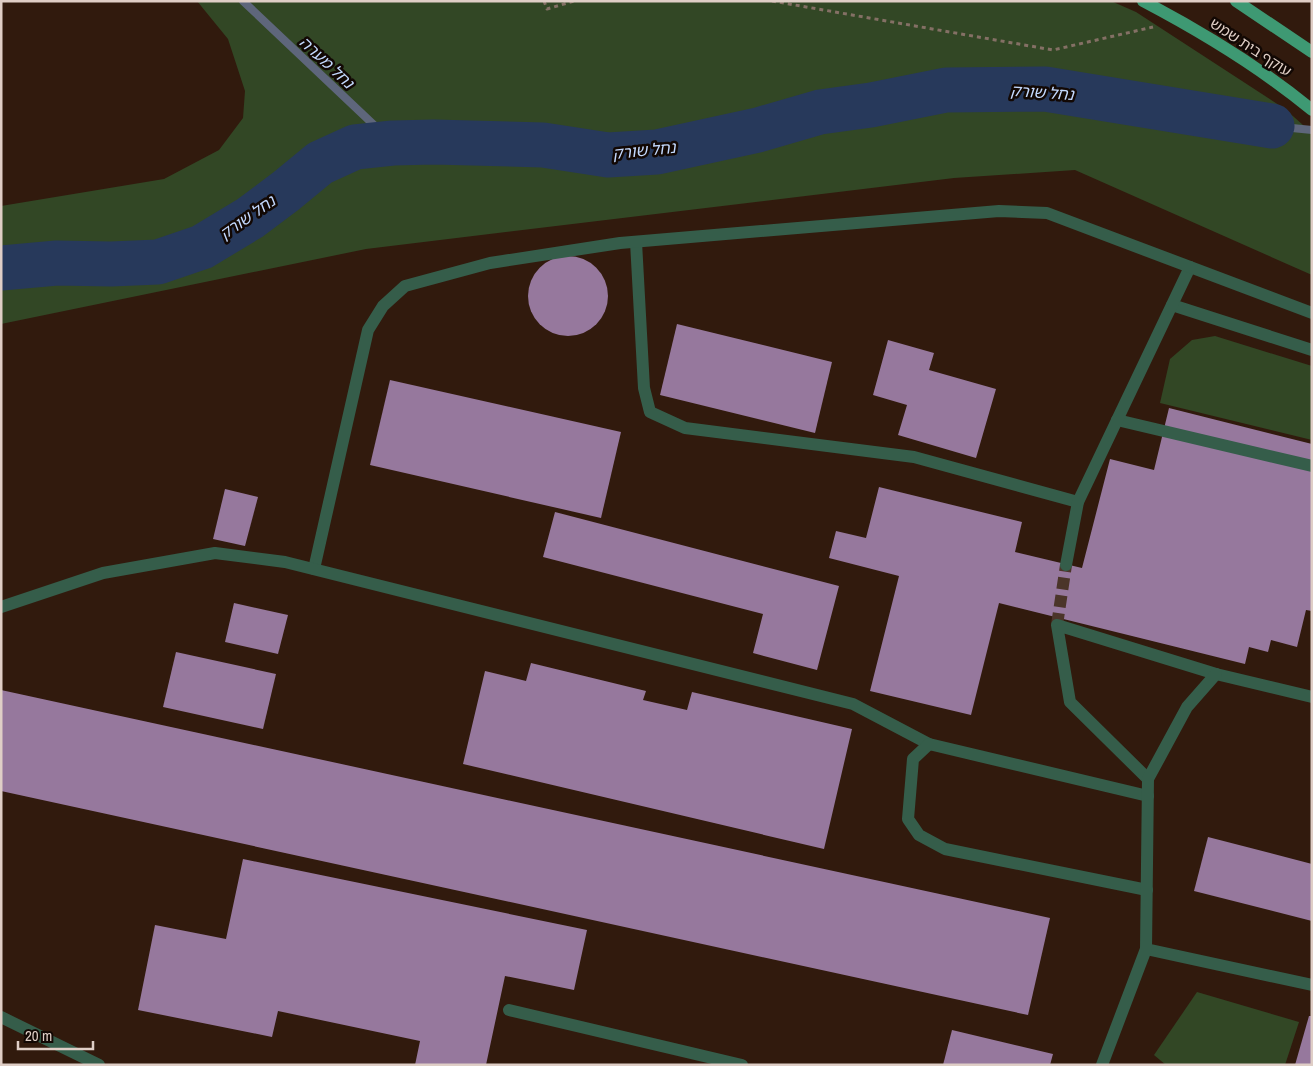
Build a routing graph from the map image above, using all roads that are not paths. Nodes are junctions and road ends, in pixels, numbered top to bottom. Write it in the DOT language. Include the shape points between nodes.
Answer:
graph roads {
  1 [pos="1143,1"];
  2 [pos="1236,1"];
  3 [pos="1312,52"];
  4 [pos="1312,110"];
  5 [pos="636,242"];
  6 [pos="1190,267"];
  7 [pos="1172,305"];
  8 [pos="1312,313"];
  9 [pos="1312,350"];
  10 [pos="1117,420"];
  11 [pos="1312,466"];
  12 [pos="1078,502"];
  13 [pos="1066,565"];
  14 [pos="314,569"];
  15 [pos="1,607"];
  16 [pos="1216,674"];
  17 [pos="1312,696"];
  18 [pos="929,744"];
  19 [pos="1148,779"];
  20 [pos="1148,796"];
  21 [pos="1147,890"];
  22 [pos="1146,949"];
  23 [pos="1312,984"];
  24 [pos="509,1010"];
  25 [pos="1,1018"];
  26 [pos="98,1065"];
  27 [pos="742,1065"];
  28 [pos="1102,1065"];
  1 -- 4 [label="main road, עוקף בית שמש" via="1245,61"];
  2 -- 3 [label="main road, עוקף בית שמש"];
  5 -- 6 [label="lane" via="999,211 1047,214"];
  5 -- 12 [label="lane" via="644,388 650,412 684,428 914,457"];
  5 -- 14 [label="lane" via="490,263 405,286 384,306 368,330"];
  6 -- 7 [label="lane"];
  6 -- 8 [label="lane"];
  7 -- 9 [label="lane"];
  7 -- 10 [label="lane"];
  10 -- 11 [label="lane"];
  10 -- 12 [label="lane"];
  12 -- 13 [label="lane"];
  14 -- 15 [label="lane" via="215,553 103,573"];
  14 -- 18 [label="lane" via="853,704"];
  16 -- 17 [label="lane"];
  16 -- 19 [label="lane" via="1187,708"];
  16 -- 19 [label="lane" via="1057,625 1070,702"];
  18 -- 20 [label="lane"];
  18 -- 21 [label="lane" via="913,759 908,818 919,835 944,849"];
  19 -- 20 [label="lane"];
  20 -- 21 [label="lane"];
  21 -- 22 [label="lane"];
  22 -- 23 [label="lane"];
  22 -- 28 [label="lane"];
  24 -- 27 [label="lane"];
  25 -- 26 [label="lane"];
}
